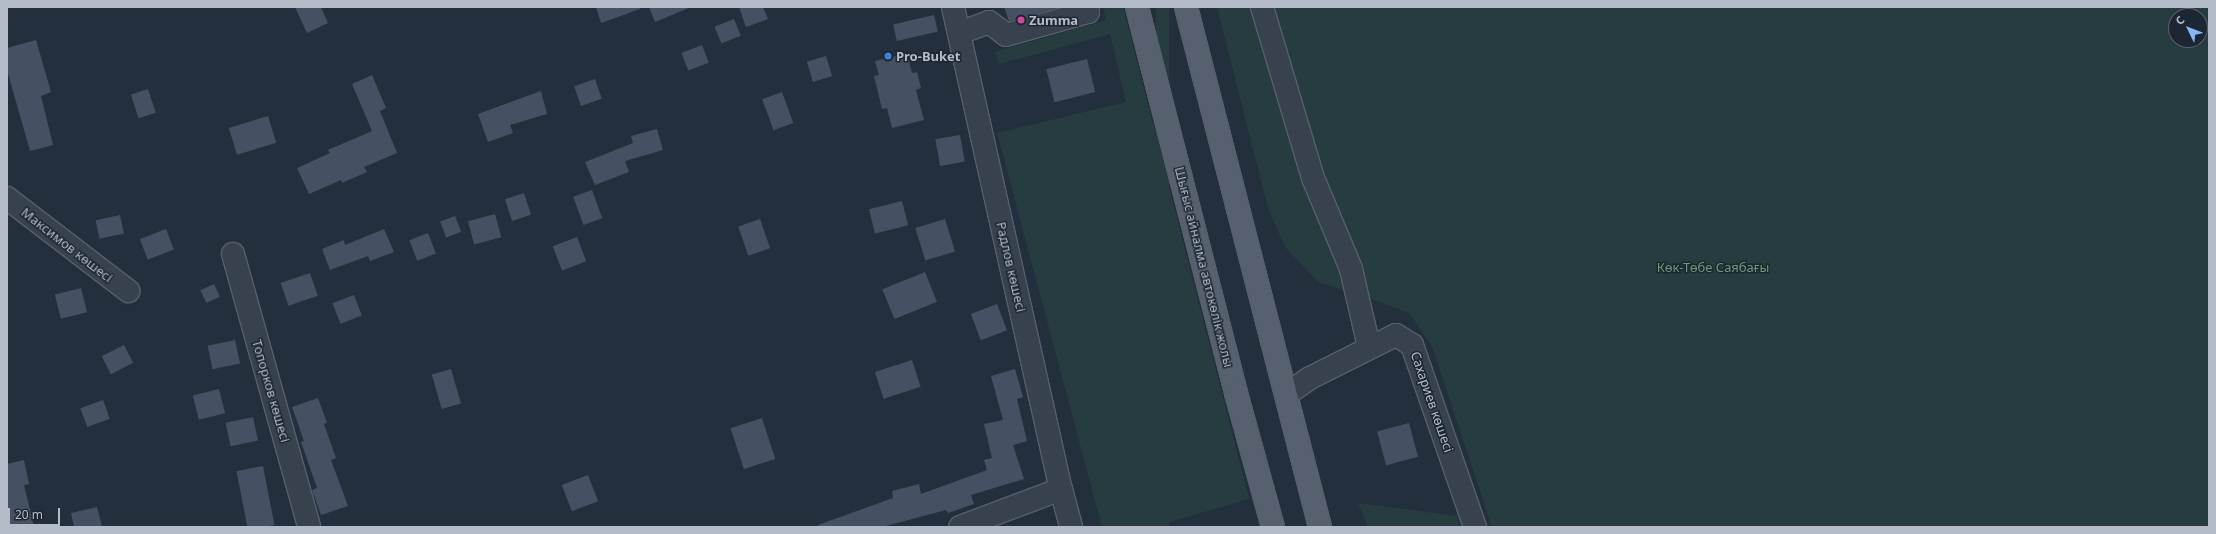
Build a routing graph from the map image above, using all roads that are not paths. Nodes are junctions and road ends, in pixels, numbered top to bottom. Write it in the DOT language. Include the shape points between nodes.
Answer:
graph roads {
  1 [pos="953,7"];
  2 [pos="1087,7"];
  3 [pos="1137,7"];
  4 [pos="1186,7"];
  5 [pos="1262,7"];
  6 [pos="959,33"];
  7 [pos="7,198"];
  8 [pos="233,254"];
  9 [pos="128,291"];
  10 [pos="1369,347"];
  11 [pos="1287,394"];
  12 [pos="1061,489"];
  13 [pos="309,527"];
  14 [pos="960,527"];
  15 [pos="1071,527"];
  16 [pos="1273,527"];
  17 [pos="1320,527"];
  18 [pos="1475,527"];
  1 -- 6 [label="street, Радлов көшесі"];
  2 -- 6 [label="street" via="1088,12 1006,35 989,22"];
  3 -- 16 [label="main road, Шығыс айналма автокөлік жолы"];
  4 -- 11 [label="main road"];
  5 -- 10 [label="street" via="1313,178 1351,269"];
  6 -- 12 [label="street, Радлов көшесі"];
  7 -- 9 [label="street, Максимов көшесі"];
  8 -- 13 [label="street, Топорков көшесі"];
  10 -- 11 [label="street, Сахариев көшесі" via="1310,378"];
  10 -- 18 [label="street, Сахариев көшесі" via="1396,335 1412,345"];
  11 -- 17 [label="main road"];
  12 -- 14 [label="street"];
  12 -- 15 [label="street, Радлов көшесі"];
}
